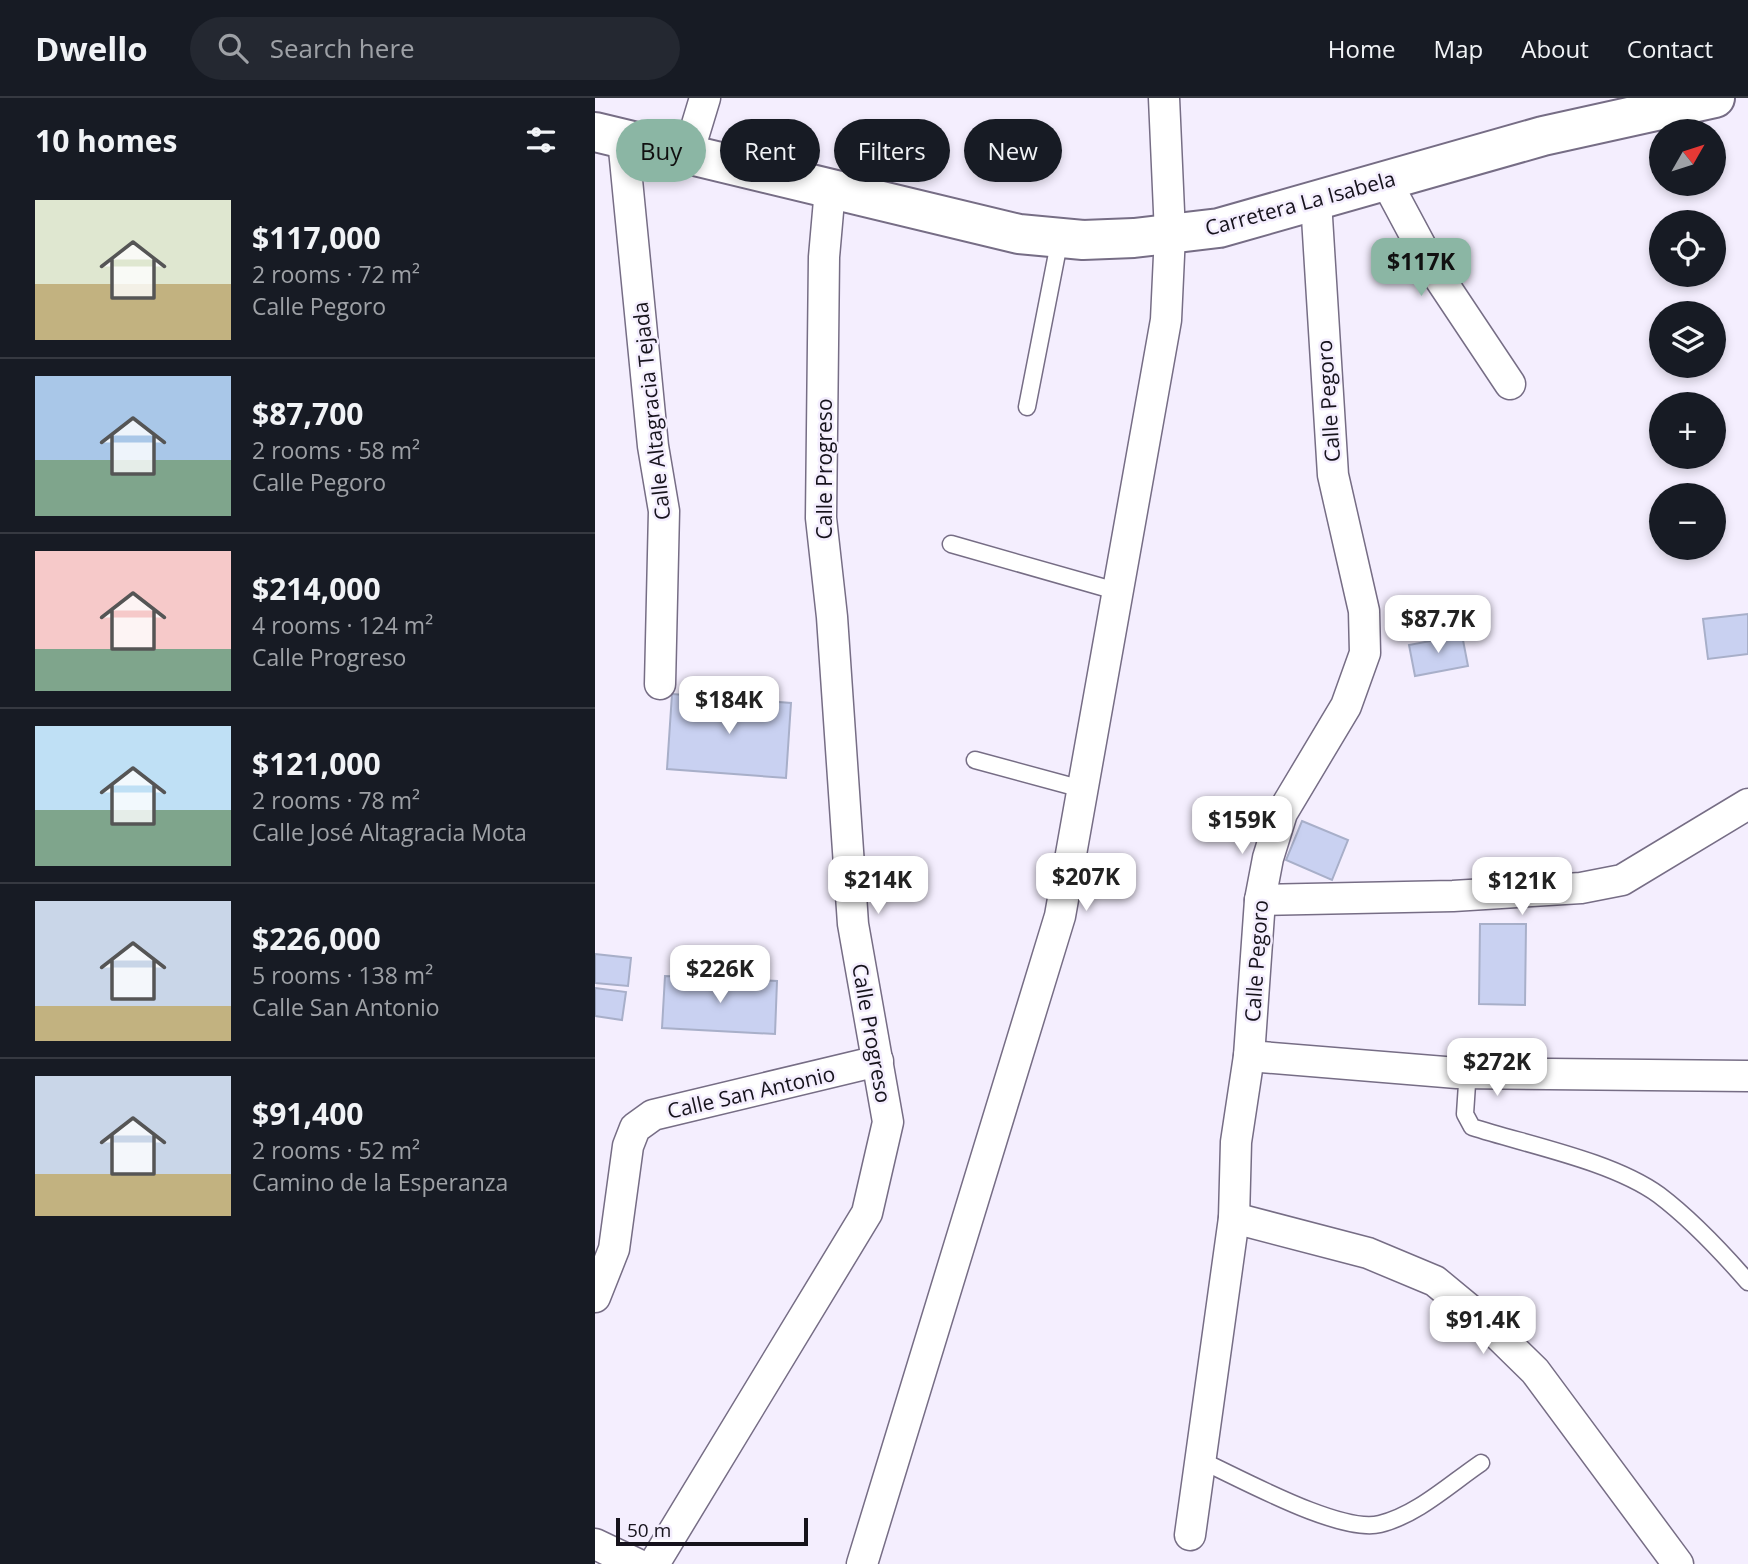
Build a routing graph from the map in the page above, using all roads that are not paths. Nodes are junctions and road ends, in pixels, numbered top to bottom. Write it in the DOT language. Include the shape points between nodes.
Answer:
graph roads {
  1 [pos="705,98"];
  2 [pos="1164,98"];
  3 [pos="1691,101"];
  4 [pos="699,119"];
  5 [pos="609,135"];
  6 [pos="706,159"];
  7 [pos="1387,181"];
  8 [pos="830,189"];
  9 [pos="1316,201"];
  10 [pos="1170,234"];
  11 [pos="1060,238"];
  12 [pos="1510,384"];
  13 [pos="1027,407"];
  14 [pos="951,544"];
  15 [pos="1116,591"];
  16 [pos="660,684"];
  17 [pos="975,760"];
  18 [pos="1082,789"];
  19 [pos="1748,804"];
  20 [pos="1260,900"];
  21 [pos="1249,1056"];
  22 [pos="878,1062"];
  23 [pos="1457,1073"];
  24 [pos="1748,1076"];
  25 [pos="1234,1218"];
  26 [pos="1748,1282"];
  27 [pos="595,1297"];
  28 [pos="1200,1460"];
  29 [pos="1481,1463"];
  30 [pos="1190,1535"];
  31 [pos="595,1544"];
  32 [pos="637,1564"];
  33 [pos="654,1564"];
  34 [pos="862,1564"];
  35 [pos="1678,1564"];
  1 -- 4 [label="street"];
  2 -- 10 [label="street"];
  3 -- 7 [label="main road, Carretera La Isabela" via="1543,135"];
  5 -- 16 [label="street, Calle Altagracia Tejada" via="664,511"];
  6 -- 8 [label="main road, Carretera La Isabela"];
  7 -- 9 [label="main road, Carretera La Isabela"];
  7 -- 12 [label="street" via="1431,267"];
  8 -- 11 [label="main road, Carretera La Isabela" via="1019,234"];
  8 -- 22 [label="street, Calle Progreso" via="824,257 821,518 853,924"];
  9 -- 10 [label="main road, Carretera La Isabela" via="1219,228"];
  9 -- 20 [label="street, Calle Pegoro" via="1333,475 1364,611 1365,653 1346,706 1282,813"];
  10 -- 11 [label="main road, Carretera La Isabela"];
  10 -- 15 [label="street" via="1166,320"];
  11 -- 13 [label="lane"];
  14 -- 15 [label="lane"];
  15 -- 18 [label="street"];
  17 -- 18 [label="lane"];
  18 -- 34 [label="street" via="1060,916"];
  19 -- 20 [label="street" via="1622,880 1581,888"];
  20 -- 21 [label="street, Calle Pegoro"];
  21 -- 23 [label="street"];
  21 -- 25 [label="street, Calle Pegoro" via="1236,1142"];
  22 -- 27 [label="street, Calle San Antonio" via="653,1115 635,1128 628,1146 614,1249"];
  22 -- 33 [label="street, Calle Progreso" via="888,1122 867,1213"];
  23 -- 24 [label="street"];
  23 -- 26 [label="lane" via="1467,1084 1465,1114 1472,1127 1618,1173 1658,1195 1715,1245"];
  25 -- 28 [label="street, Calle Pegoro"];
  25 -- 35 [label="street" via="1369,1253 1435,1281 1535,1371"];
  28 -- 29 [label="lane" via="1351,1525 1379,1524 1411,1511"];
  28 -- 30 [label="street, Calle Pegoro"];
  31 -- 32 [label="street"];
}
